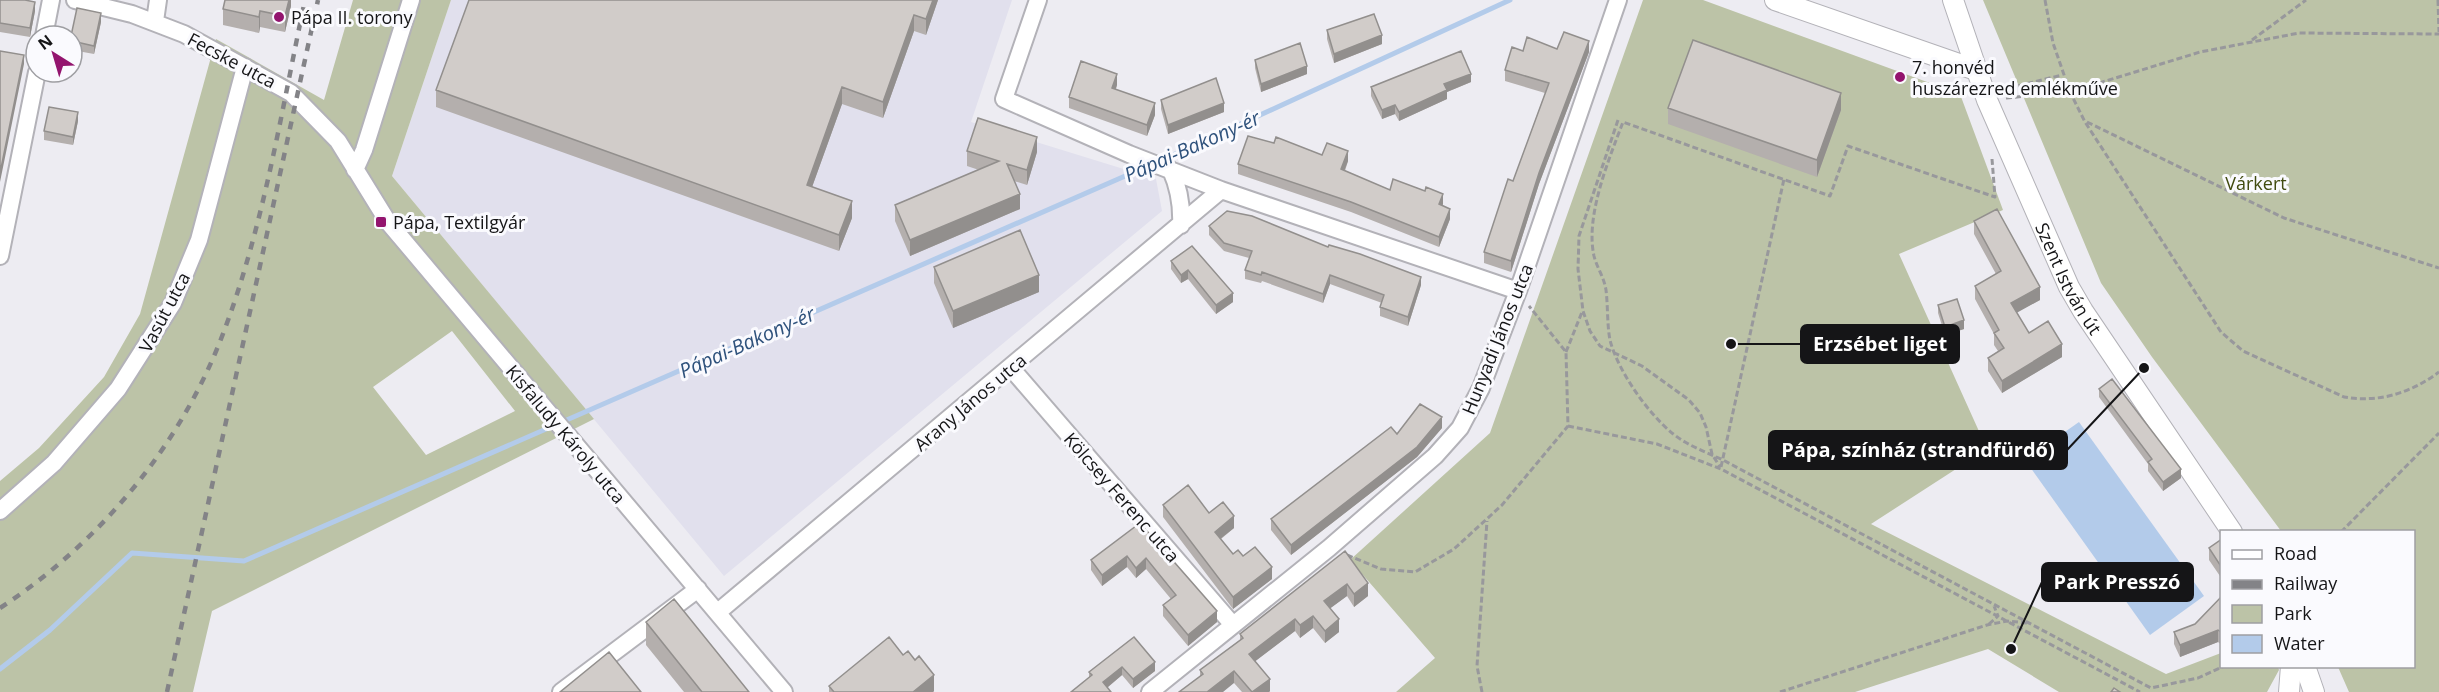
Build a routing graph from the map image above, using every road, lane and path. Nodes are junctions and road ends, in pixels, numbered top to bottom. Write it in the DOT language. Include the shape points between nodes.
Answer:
graph roads {
  1 [pos="51,0"];
  2 [pos="75,0"];
  3 [pos="158,0"];
  4 [pos="411,0"];
  5 [pos="1038,0"];
  6 [pos="1618,0"];
  7 [pos="1775,0"];
  8 [pos="1953,0"];
  9 [pos="2044,0"];
  10 [pos="2306,0"];
  11 [pos="2438,0"];
  12 [pos="155,21"];
  13 [pos="46,24"];
  14 [pos="2439,33"];
  15 [pos="2251,41"];
  16 [pos="245,67"];
  17 [pos="1976,70"];
  18 [pos="2062,75"];
  19 [pos="35,84"];
  20 [pos="2070,92"];
  21 [pos="1986,97"];
  22 [pos="1620,121"];
  23 [pos="2085,122"];
  24 [pos="1991,154"];
  25 [pos="355,170"];
  26 [pos="1171,170"];
  27 [pos="1784,179"];
  28 [pos="1221,190"];
  29 [pos="1181,225"];
  30 [pos="0,256"];
  31 [pos="2439,268"];
  32 [pos="1518,291"];
  33 [pos="1582,311"];
  34 [pos="1543,326"];
  35 [pos="1566,352"];
  36 [pos="1617,356"];
  37 [pos="1011,368"];
  38 [pos="2439,372"];
  39 [pos="1568,426"];
  40 [pos="2439,434"];
  41 [pos="1712,454"];
  42 [pos="1723,460"];
  43 [pos="1721,469"];
  44 [pos="0,511"];
  45 [pos="1487,519"];
  46 [pos="2231,530"];
  47 [pos="2343,530"];
  48 [pos="1329,548"];
  49 [pos="698,589"];
  50 [pos="1993,604"];
  51 [pos="718,612"];
  52 [pos="1998,616"];
  53 [pos="2007,621"];
  54 [pos="2029,623"];
  55 [pos="1233,625"];
  56 [pos="1987,625"];
  57 [pos="2220,668"];
  58 [pos="2291,668"];
  59 [pos="2306,668"];
  60 [pos="561,692"];
  61 [pos="784,692"];
  62 [pos="1150,692"];
  63 [pos="1482,692"];
  64 [pos="1780,692"];
  65 [pos="2140,692"];
  66 [pos="2289,692"];
  67 [pos="2314,692"];
  1 -- 13 [label="street"];
  2 -- 12 [label="street, Fecske utca"];
  3 -- 12 [label="street"];
  4 -- 25 [label="street"];
  5 -- 26 [label="street" via="1004,99"];
  6 -- 32 [label="street, Hunyadi János utca"];
  7 -- 17 [label="street"];
  8 -- 17 [label="street, Szent István út"];
  9 -- 18 [label="path"];
  10 -- 15 [label="path"];
  11 -- 14 [label="path"];
  12 -- 16 [label="street, Fecske utca"];
  14 -- 15 [label="path" via="2299,33"];
  15 -- 20 [label="path" via="2200,52"];
  16 -- 25 [label="street, Fecske utca" via="297,98 338,141"];
  16 -- 44 [label="street, Vasút utca" via="199,240 173,303 118,389 54,463"];
  17 -- 21 [label="street, Szent István út"];
  18 -- 20 [label="path"];
  18 -- 21 [label="path"];
  19 -- 30 [label="street"];
  20 -- 21 [label="path"];
  20 -- 23 [label="path"];
  21 -- 46 [label="street, Szent István út" via="2059,267 2083,311"];
  22 -- 27 [label="path"];
  22 -- 33 [label="path" via="1579,236"];
  22 -- 36 [label="path" via="1593,224 1594,255 1604,276 1610,340"];
  23 -- 31 [label="path" via="2284,219"];
  23 -- 38 [label="path" via="2221,332 2235,345 2344,397 2361,400 2400,393"];
  24 -- 27 [label="path" via="1995,196 1848,146 1830,195"];
  25 -- 49 [label="street, Kisfaludy Károly utca" via="388,222"];
  26 -- 28 [label="street"];
  26 -- 29 [label="street" via="1178,186"];
  27 -- 42 [label="path"];
  28 -- 29 [label="street, Arany János utca"];
  28 -- 32 [label="street"];
  29 -- 37 [label="street, Arany János utca"];
  32 -- 48 [label="street, Hunyadi János utca" via="1481,388 1460,429 1435,456"];
  33 -- 35 [label="path"];
  33 -- 36 [label="path" via="1600,346"];
  34 -- 35 [label="path"];
  35 -- 39 [label="path"];
  36 -- 41 [label="path" via="1648,408 1671,433"];
  36 -- 41 [label="path" via="1642,366 1689,400 1706,427"];
  37 -- 51 [label="street, Arany János utca"];
  37 -- 55 [label="street, Kölcsey Ferenc utca"];
  39 -- 43 [label="path" via="1657,444"];
  39 -- 45 [label="path"];
  40 -- 47 [label="path"];
  41 -- 42 [label="path"];
  41 -- 43 [label="path"];
  42 -- 43 [label="path"];
  42 -- 50 [label="path"];
  43 -- 52 [label="path"];
  45 -- 48 [label="path" via="1454,549 1415,572 1381,569"];
  45 -- 63 [label="path" via="1478,666"];
  48 -- 55 [label="street, Hunyadi János utca"];
  49 -- 51 [label="street, Kisfaludy Károly utca"];
  49 -- 60 [label="street"];
  50 -- 52 [label="path"];
  50 -- 54 [label="path"];
  51 -- 61 [label="street, Kisfaludy Károly utca"];
  52 -- 53 [label="path"];
  52 -- 56 [label="path"];
  53 -- 54 [label="path"];
  53 -- 56 [label="path"];
  53 -- 65 [label="path"];
  54 -- 57 [label="path" via="2151,688 2198,678"];
  55 -- 62 [label="street, Hunyadi János utca"];
  56 -- 64 [label="path"];
  58 -- 66 [label="street"];
  59 -- 67 [label="street"];
}
